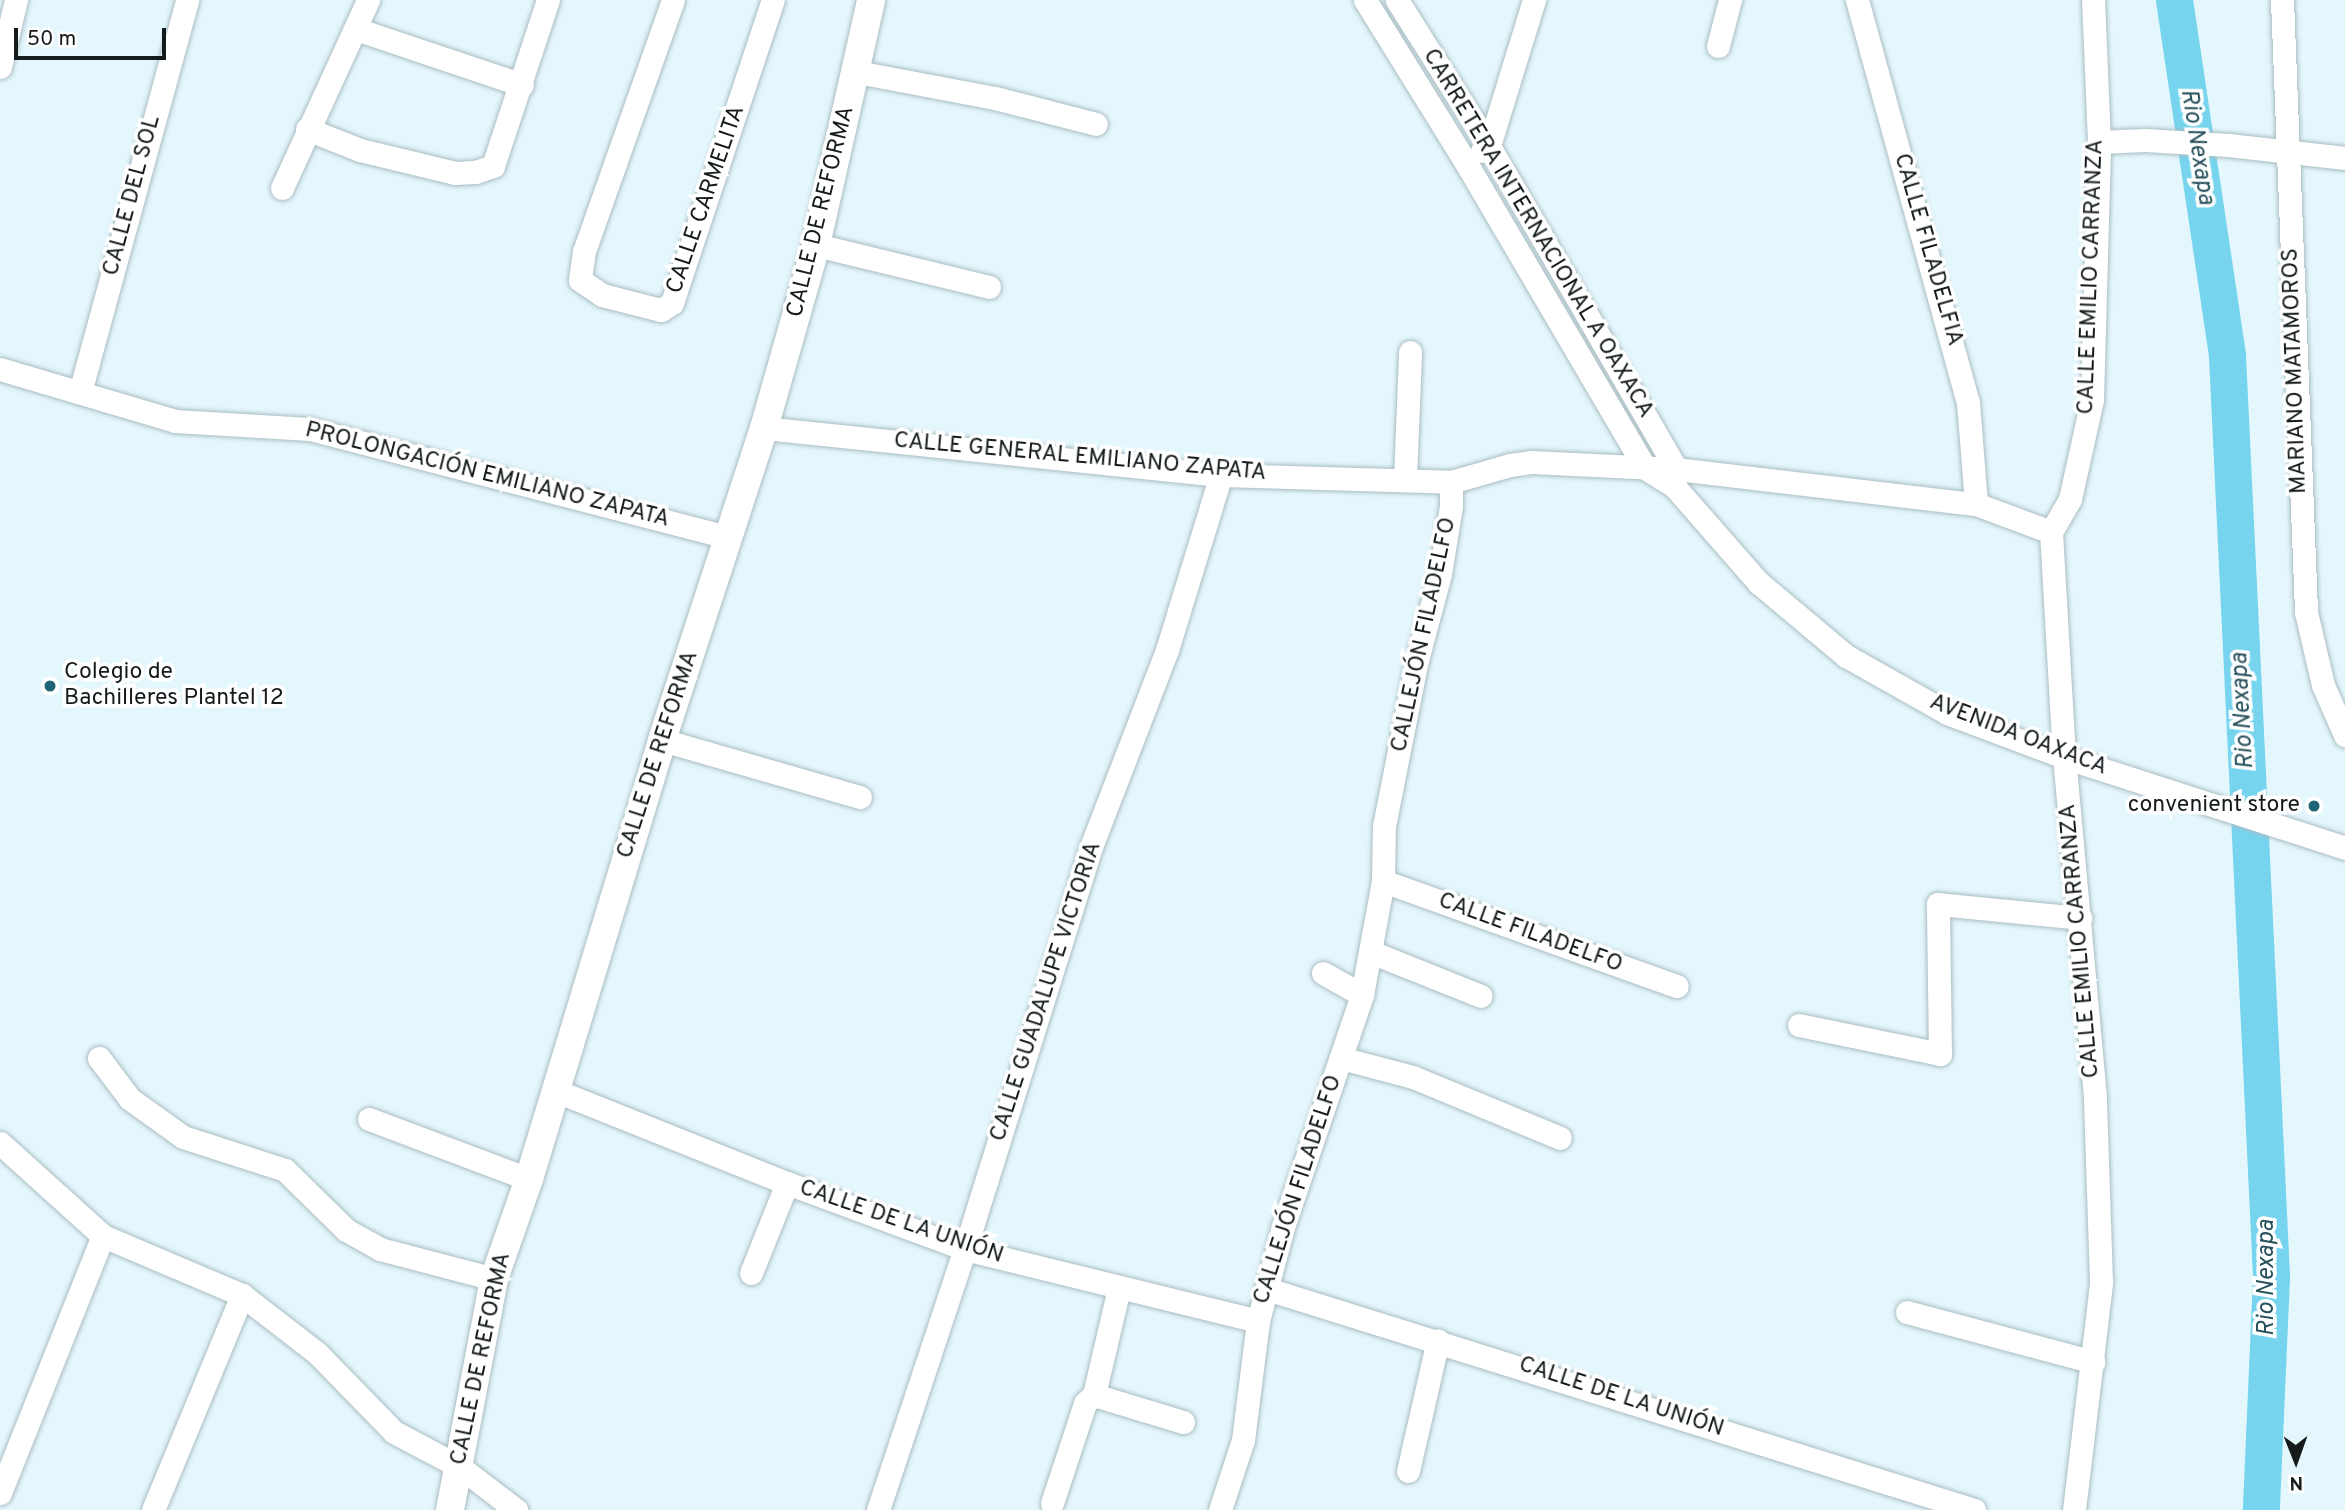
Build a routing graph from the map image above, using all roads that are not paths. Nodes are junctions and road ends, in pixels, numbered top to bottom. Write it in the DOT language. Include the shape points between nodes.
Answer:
graph roads {
  1 [pos="16,0"];
  2 [pos="187,0"];
  3 [pos="368,0"];
  4 [pos="548,0"];
  5 [pos="673,0"];
  6 [pos="773,0"];
  7 [pos="871,0"];
  8 [pos="1365,0"];
  9 [pos="1397,0"];
  10 [pos="1534,0"];
  11 [pos="1730,0"];
  12 [pos="1857,0"];
  13 [pos="2093,0"];
  14 [pos="2281,0"];
  15 [pos="356,29"];
  16 [pos="1718,46"];
  17 [pos="0,67"];
  18 [pos="857,72"];
  19 [pos="522,85"];
  20 [pos="1096,124"];
  21 [pos="307,129"];
  22 [pos="2099,142"];
  23 [pos="1489,146"];
  24 [pos="2287,149"];
  25 [pos="2345,158"];
  26 [pos="1465,161"];
  27 [pos="282,188"];
  28 [pos="817,245"];
  29 [pos="989,287"];
  30 [pos="1410,352"];
  31 [pos="0,369"];
  32 [pos="80,392"];
  33 [pos="764,428"];
  34 [pos="1645,468"];
  35 [pos="1221,475"];
  36 [pos="1675,478"];
  37 [pos="1405,479"];
  38 [pos="1451,482"];
  39 [pos="1976,504"];
  40 [pos="2051,532"];
  41 [pos="729,537"];
  42 [pos="2345,735"];
  43 [pos="662,740"];
  44 [pos="2064,757"];
  45 [pos="860,797"];
  46 [pos="2345,848"];
  47 [pos="1383,881"];
  48 [pos="2080,918"];
  49 [pos="1371,952"];
  50 [pos="1323,973"];
  51 [pos="1677,986"];
  52 [pos="1362,995"];
  53 [pos="1481,996"];
  54 [pos="1799,1026"];
  55 [pos="99,1058"];
  56 [pos="1341,1058"];
  57 [pos="554,1090"];
  58 [pos="369,1119"];
  59 [pos="1560,1138"];
  60 [pos="2,1149"];
  61 [pos="529,1178"];
  62 [pos="787,1183"];
  63 [pos="103,1236"];
  64 [pos="965,1249"];
  65 [pos="751,1273"];
  66 [pos="494,1279"];
  67 [pos="1119,1288"];
  68 [pos="1267,1289"];
  69 [pos="242,1295"];
  70 [pos="1907,1312"];
  71 [pos="1258,1321"];
  72 [pos="1438,1340"];
  73 [pos="2092,1362"];
  74 [pos="1094,1395"];
  75 [pos="1183,1422"];
  76 [pos="460,1466"];
  77 [pos="1408,1471"];
  78 [pos="0,1493"];
  79 [pos="1052,1503"];
  80 [pos="153,1510"];
  81 [pos="450,1510"];
  82 [pos="516,1510"];
  83 [pos="878,1510"];
  84 [pos="1220,1510"];
  85 [pos="1974,1510"];
  86 [pos="2074,1510"];
  1 -- 17 [label="street"];
  2 -- 32 [label="street, CALLE DEL SOL"];
  3 -- 15 [label="street"];
  4 -- 19 [label="street"];
  5 -- 6 [label="street, CALLE CARMELITA" via="584,251 580,279 602,295 660,310 672,303"];
  7 -- 18 [label="main road, CALLE DE REFORMA"];
  8 -- 26 [label="street, CARRETERA INTERNACIONAL A OAXACA"];
  9 -- 23 [label="street, CARRETERA INTERNACIONAL A OAXACA"];
  10 -- 23 [label="street"];
  11 -- 16 [label="street"];
  12 -- 39 [label="street, CALLE FILADELFIA" via="1968,402"];
  13 -- 22 [label="street, CALLE EMILIO CARRANZA"];
  14 -- 24 [label="street, MARIANO MATAMOROS"];
  15 -- 19 [label="street"];
  15 -- 21 [label="street"];
  18 -- 20 [label="street" via="995,98"];
  18 -- 28 [label="main road, CALLE DE REFORMA"];
  19 -- 21 [label="street" via="493,166 475,172 455,173 360,150"];
  21 -- 27 [label="street"];
  22 -- 24 [label="street" via="2145,140"];
  22 -- 40 [label="street, CALLE EMILIO CARRANZA" via="2092,400 2070,499"];
  23 -- 26 [label="street"];
  23 -- 36 [label="street, CARRETERA INTERNACIONAL A OAXACA"];
  24 -- 25 [label="street"];
  24 -- 42 [label="street, MARIANO MATAMOROS" via="2306,612 2323,685"];
  26 -- 34 [label="street, CARRETERA INTERNACIONAL A OAXACA"];
  28 -- 29 [label="street"];
  28 -- 33 [label="main road, CALLE DE REFORMA"];
  30 -- 37 [label="street"];
  31 -- 32 [label="street, PROLONGACIÓN EMILIANO ZAPATA"];
  32 -- 41 [label="street, PROLONGACIÓN EMILIANO ZAPATA" via="175,421 310,429"];
  33 -- 35 [label="street, CALLE GENERAL EMILIANO ZAPATA"];
  33 -- 41 [label="main road, CALLE DE REFORMA"];
  34 -- 36 [label="street, AVENIDA OAXACA"];
  34 -- 38 [label="street, CALLE GENERAL EMILIANO ZAPATA" via="1532,462"];
  35 -- 37 [label="street, CALLE GENERAL EMILIANO ZAPATA"];
  35 -- 64 [label="street, CALLE GUADALUPE VICTORIA" via="1167,650 1091,847"];
  36 -- 39 [label="street"];
  36 -- 44 [label="street, AVENIDA OAXACA" via="1759,583 1846,656 1947,713"];
  37 -- 38 [label="street, CALLE GENERAL EMILIANO ZAPATA"];
  38 -- 47 [label="street, CALLEJÓN FILADELFO" via="1440,574 1417,660 1384,826"];
  39 -- 40 [label="street"];
  40 -- 44 [label="street, CALLE EMILIO CARRANZA"];
  41 -- 43 [label="main road, CALLE DE REFORMA"];
  43 -- 45 [label="street"];
  43 -- 57 [label="main road, CALLE DE REFORMA"];
  44 -- 46 [label="street, AVENIDA OAXACA"];
  44 -- 48 [label="street, CALLE EMILIO CARRANZA"];
  47 -- 49 [label="street, CALLEJÓN FILADELFO"];
  47 -- 51 [label="street, CALLE FILADELFO"];
  48 -- 54 [label="street" via="1938,904 1940,1054"];
  48 -- 73 [label="street, CALLE EMILIO CARRANZA" via="2095,1097 2101,1269"];
  49 -- 52 [label="street, CALLEJÓN FILADELFO"];
  49 -- 53 [label="street"];
  50 -- 52 [label="street"];
  52 -- 56 [label="street, CALLEJÓN FILADELFO"];
  55 -- 66 [label="street" via="130,1099 183,1137 285,1170 346,1230 380,1249"];
  56 -- 59 [label="street" via="1413,1077"];
  56 -- 68 [label="street, CALLEJÓN FILADELFO" via="1283,1227"];
  57 -- 61 [label="main road, CALLE DE REFORMA"];
  57 -- 62 [label="street, CALLE DE LA UNIÓN"];
  58 -- 61 [label="street"];
  60 -- 63 [label="street"];
  61 -- 66 [label="main road, CALLE DE REFORMA"];
  62 -- 64 [label="street, CALLE DE LA UNIÓN"];
  62 -- 65 [label="street"];
  63 -- 69 [label="street"];
  63 -- 78 [label="street"];
  64 -- 67 [label="street, CALLE DE LA UNIÓN"];
  64 -- 83 [label="street, CALLE GUADALUPE VICTORIA"];
  66 -- 76 [label="main road, CALLE DE REFORMA"];
  67 -- 71 [label="street, CALLE DE LA UNIÓN"];
  67 -- 74 [label="street"];
  68 -- 71 [label="street, CALLEJÓN FILADELFO"];
  68 -- 72 [label="street, CALLE DE LA UNIÓN"];
  69 -- 76 [label="street" via="317,1353 394,1432"];
  69 -- 80 [label="street"];
  70 -- 73 [label="street"];
  71 -- 84 [label="street, CALLEJÓN FILADELFO" via="1243,1440"];
  72 -- 77 [label="street"];
  72 -- 85 [label="street, CALLE DE LA UNIÓN"];
  73 -- 86 [label="street, CALLE EMILIO CARRANZA"];
  74 -- 75 [label="street"];
  74 -- 79 [label="street" via="1085,1403"];
  76 -- 81 [label="main road, CALLE DE REFORMA"];
  76 -- 82 [label="street"];
}
